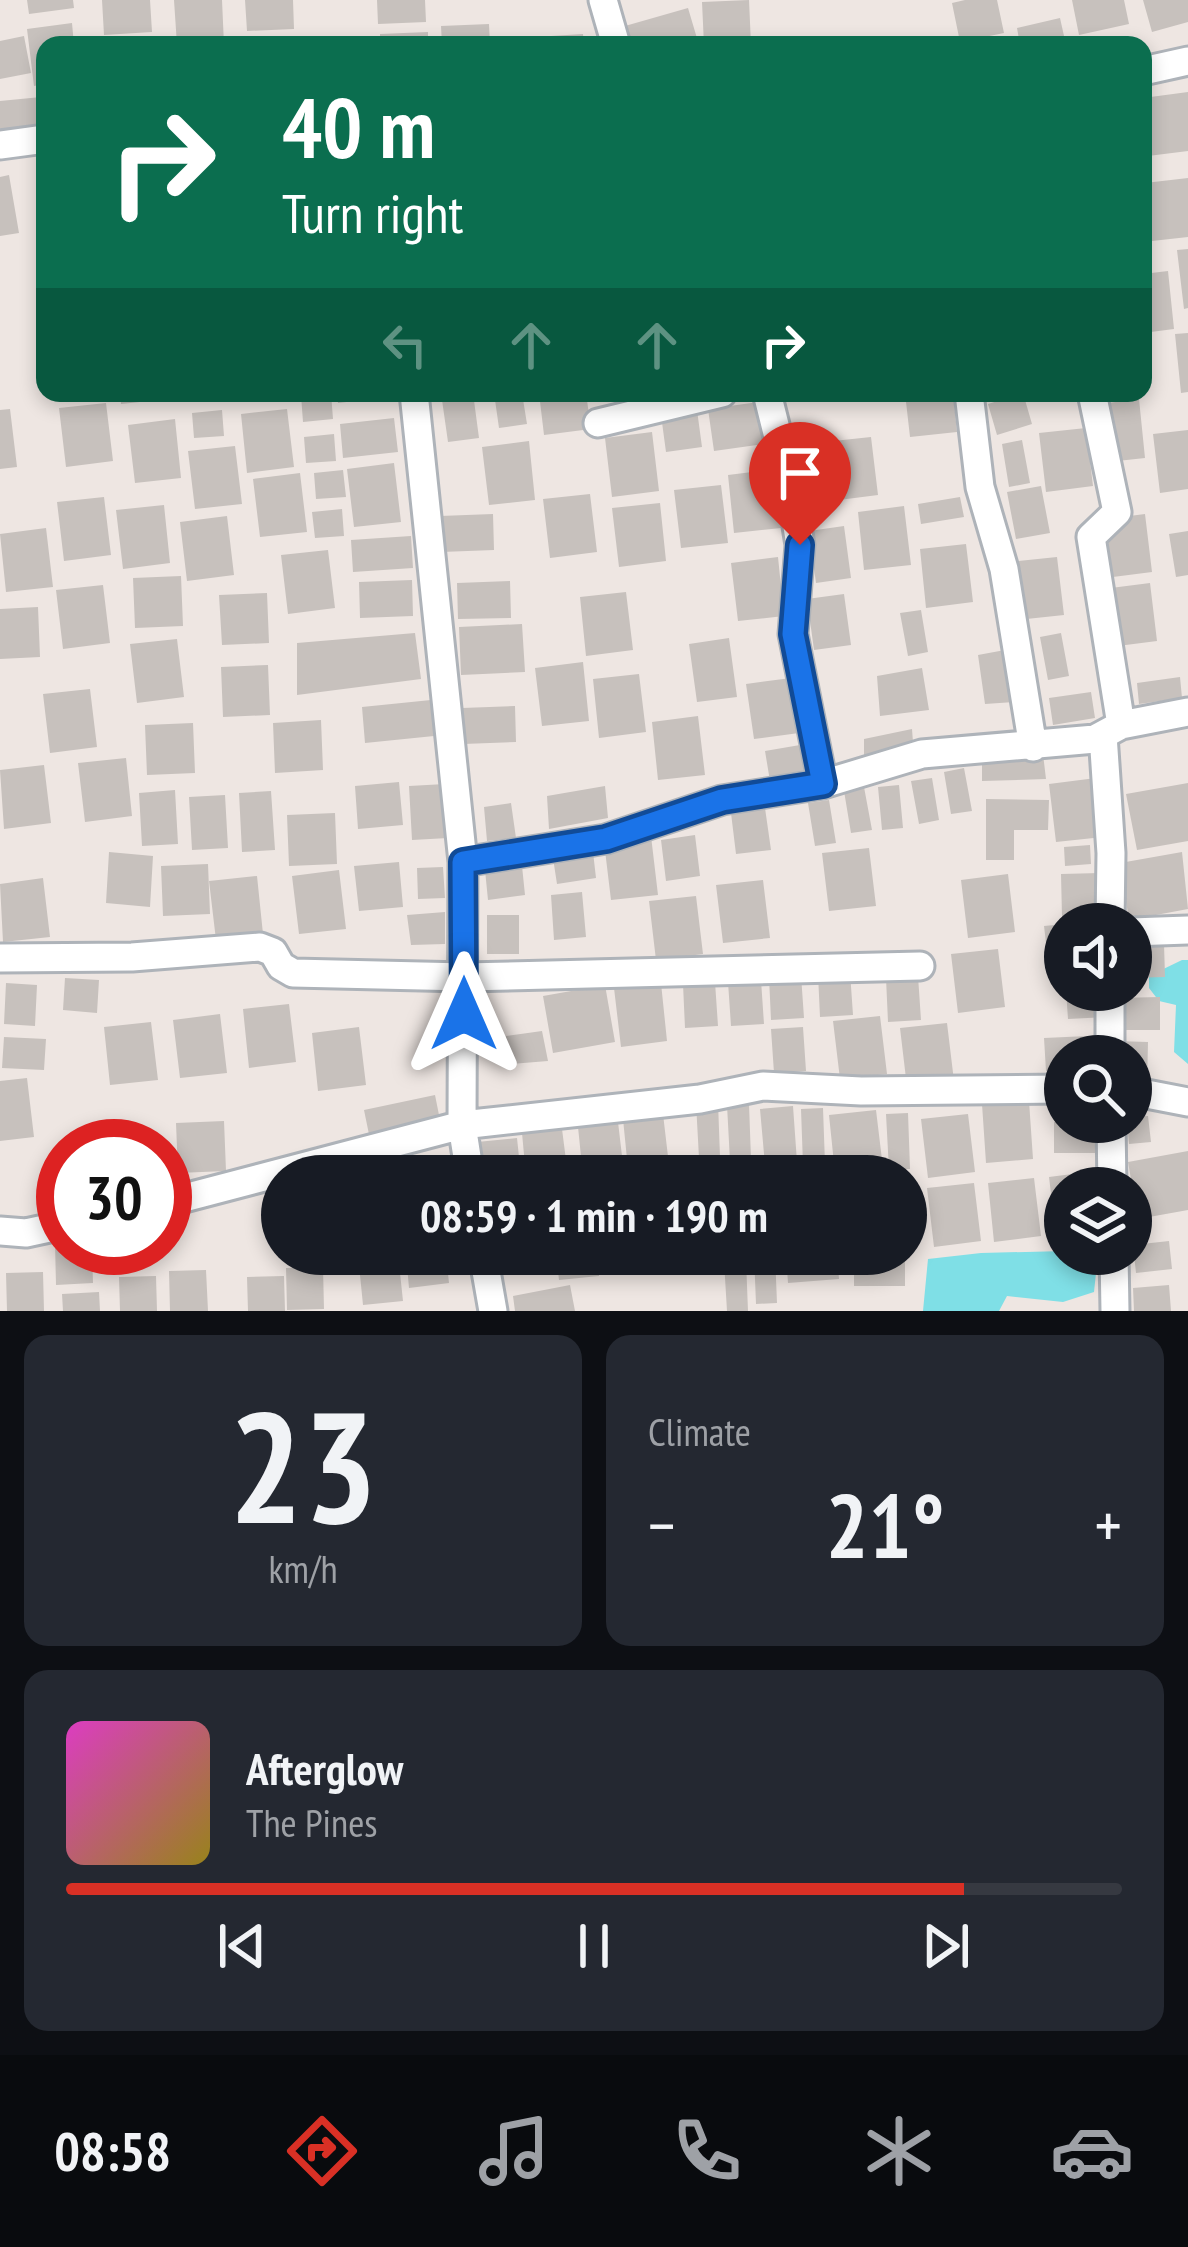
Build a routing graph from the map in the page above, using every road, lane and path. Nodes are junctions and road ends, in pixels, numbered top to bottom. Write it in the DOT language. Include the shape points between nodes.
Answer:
graph roads {
  1 [pos="603,0"];
  2 [pos="613,36"];
  3 [pos="1188,62"];
  4 [pos="1152,68"];
  5 [pos="36,140"];
  6 [pos="0,145"];
  7 [pos="415,402"];
  8 [pos="685,402"];
  9 [pos="769,402"];
  10 [pos="970,402"];
  11 [pos="1094,402"];
  12 [pos="598,423"];
  13 [pos="1188,712"];
  14 [pos="1112,730"];
  15 [pos="1033,747"];
  16 [pos="823,784"];
  17 [pos="463,862"];
  18 [pos="1111,903"];
  19 [pos="1188,930"];
  20 [pos="1152,931"];
  21 [pos="0,958"];
  22 [pos="920,966"];
  23 [pos="465,977"];
  24 [pos="1044,1089"];
  25 [pos="1152,1095"];
  26 [pos="1188,1102"];
  27 [pos="461,1125"];
  28 [pos="466,1155"];
  29 [pos="192,1196"];
  30 [pos="0,1231"];
  31 [pos="36,1231"];
  32 [pos="487,1275"];
  33 [pos="1114,1275"];
  34 [pos="493,1311"];
  35 [pos="1115,1311"];
  1 -- 2 [label="street"];
  3 -- 4 [label="street"];
  5 -- 6 [label="street"];
  7 -- 17 [label="street"];
  8 -- 12 [label="street"];
  9 -- 16 [label="street" via="800,545 793,634"];
  10 -- 15 [label="street"];
  11 -- 14 [label="street" via="1117,512 1091,537"];
  13 -- 14 [label="street"];
  14 -- 15 [label="street"];
  14 -- 18 [label="street"];
  15 -- 16 [label="street" via="922,754"];
  16 -- 17 [label="street" via="722,800 606,839"];
  17 -- 23 [label="street"];
  19 -- 20 [label="street"];
  21 -- 23 [label="street" via="260,947 293,973"];
  22 -- 23 [label="street"];
  23 -- 27 [label="street"];
  24 -- 27 [label="street" via="763,1086"];
  25 -- 26 [label="street"];
  27 -- 28 [label="street"];
  27 -- 29 [label="street"];
  30 -- 31 [label="street"];
  32 -- 34 [label="street"];
  33 -- 35 [label="street"];
}
